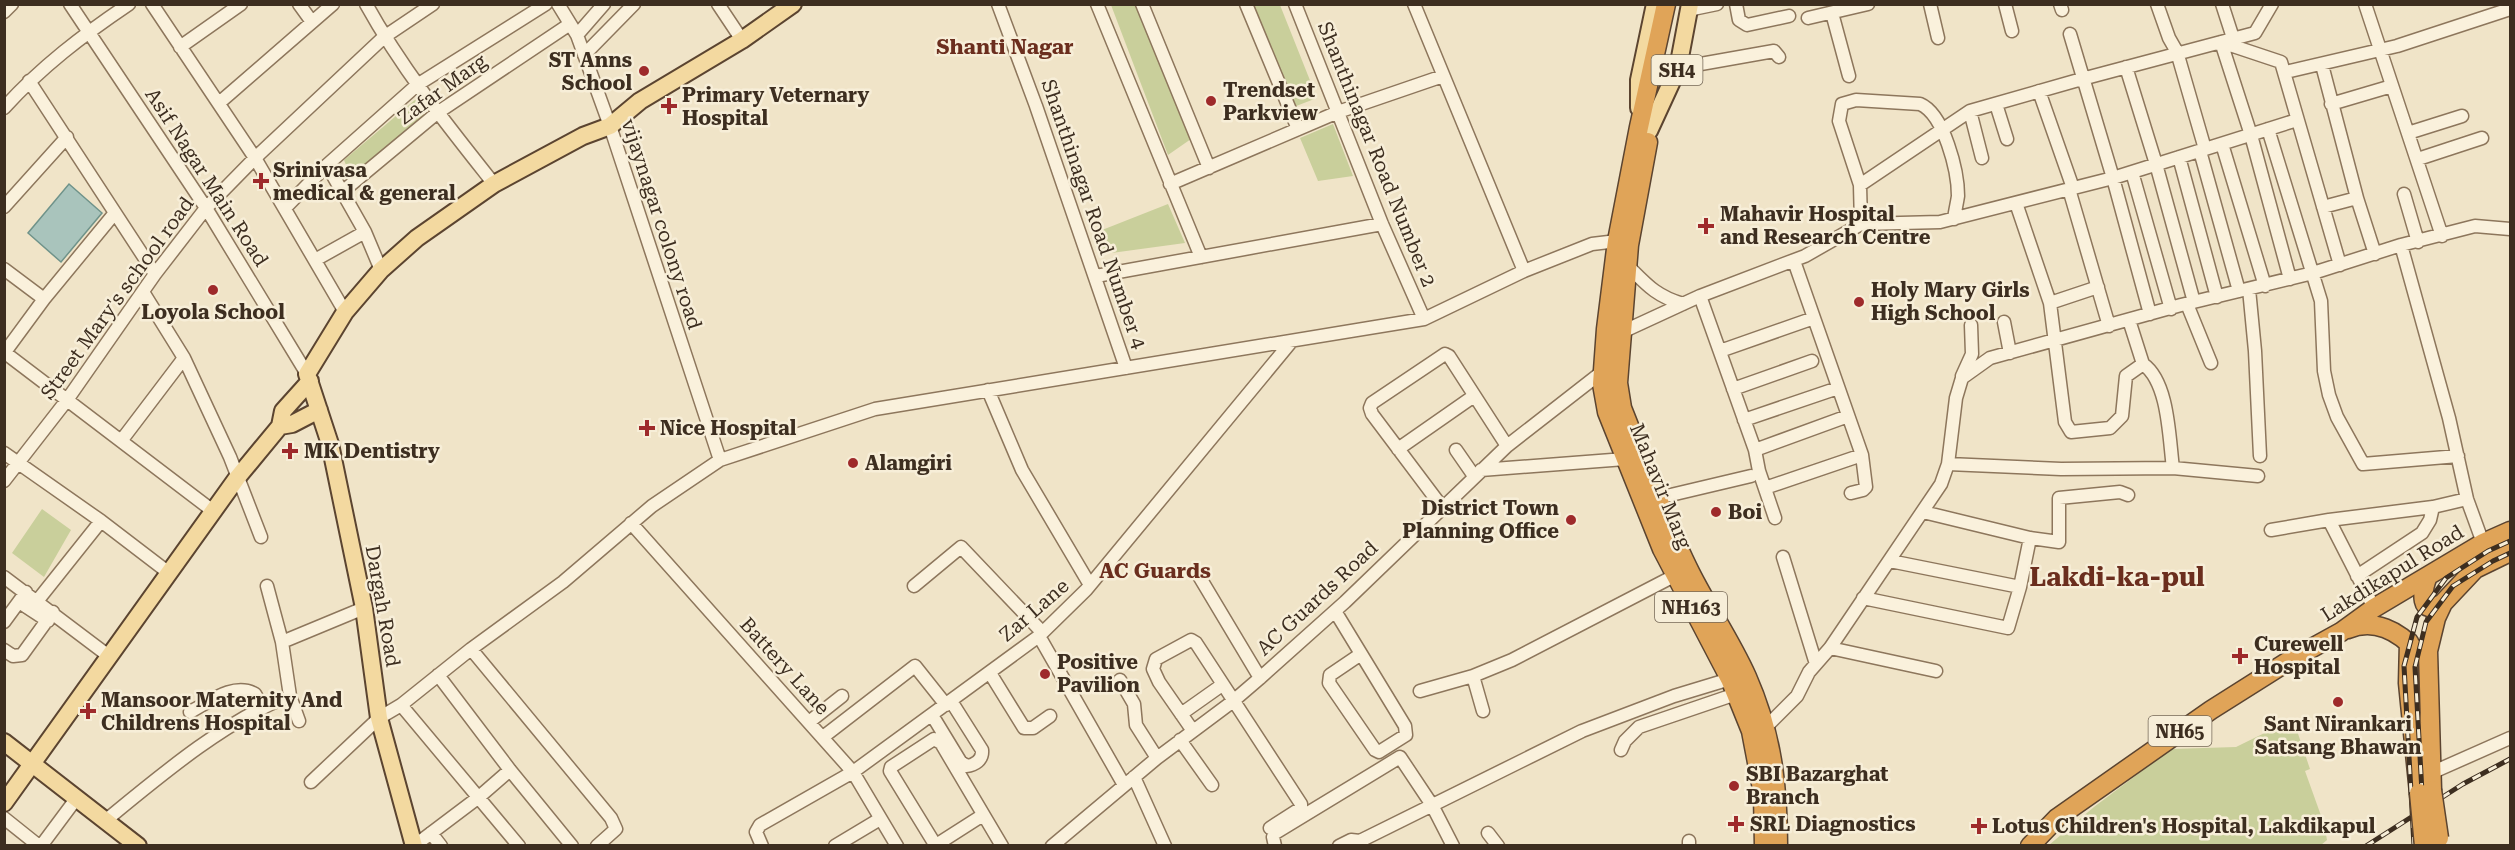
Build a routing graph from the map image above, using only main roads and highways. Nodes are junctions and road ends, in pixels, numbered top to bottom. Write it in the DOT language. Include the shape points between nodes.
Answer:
graph roads {
  1 [pos="793,4"];
  2 [pos="1655,4"];
  3 [pos="1666,4"];
  4 [pos="1685,6"];
  5 [pos="1665,62"];
  6 [pos="1644,129"];
  7 [pos="308,377"];
  8 [pos="319,410"];
  9 [pos="280,426"];
  10 [pos="2511,531"];
  11 [pos="1670,546"];
  12 [pos="2511,552"];
  13 [pos="2428,576"];
  14 [pos="2443,603"];
  15 [pos="2341,632"];
  16 [pos="2409,642"];
  17 [pos="2429,668"];
  18 [pos="4,742"];
  19 [pos="32,765"];
  20 [pos="2427,785"];
  21 [pos="4,803"];
  22 [pos="2434,843"];
  23 [pos="138,846"];
  24 [pos="414,846"];
  25 [pos="1764,846"];
  26 [pos="1779,846"];
  27 [pos="2030,846"];
  1 -- 7 [label="main road" via="640,101 610,126 583,136 494,184 417,238 381,270 345,312"];
  2 -- 6 [label="main road, SH4" via="1639,80"];
  3 -- 5 [label="highway, NH163"];
  4 -- 5 [label="highway, NH163"];
  5 -- 6 [label="highway, NH163"];
  5 -- 6 [label="main road, SH4"];
  6 -- 11 [label="highway, Mahavir Marg / NH163" via="1618,383 1622,408 1658,498"];
  6 -- 11 [label="highway, Mahavir Marg / NH163" via="1617,241 1602,372 1607,412 1625,459"];
  7 -- 8 [label="main road, Dargah Road"];
  7 -- 9 [label="main road" via="283,411"];
  8 -- 9 [label="main road"];
  8 -- 24 [label="main road, Dargah Road" via="330,444 364,608 379,718"];
  9 -- 19 [label="main road" via="237,478"];
  10 -- 13 [label="highway, Lakdikapul Road / NH65"];
  11 -- 25 [label="highway, Mahavir Marg / NH163" via="1674,576 1733,686 1751,731 1763,794"];
  11 -- 26 [label="highway, Mahavir Marg / NH163" via="1691,573 1747,676 1766,727 1775,767"];
  12 -- 14 [label="highway, Lakdikapul Road" via="2475,569"];
  13 -- 14 [label="highway" via="2421,594 2424,601 2437,607"];
  13 -- 15 [label="highway, Lakdikapul Road / NH65"];
  14 -- 17 [label="highway, Lakdikapul Road" via="2431,634"];
  15 -- 16 [label="highway, NH65" via="2356,625 2374,625"];
  15 -- 27 [label="highway, Lakdikapul Road / NH65" via="2211,710 2057,818"];
  16 -- 17 [label="highway, NH65"];
  16 -- 20 [label="highway, Lakdikapul Road" via="2408,683"];
  17 -- 20 [label="highway, Lakdikapul Road"];
  18 -- 19 [label="main road"];
  19 -- 21 [label="main road"];
  19 -- 23 [label="main road"];
  20 -- 22 [label="highway, Lakdikapul Road, bridge"];
}
